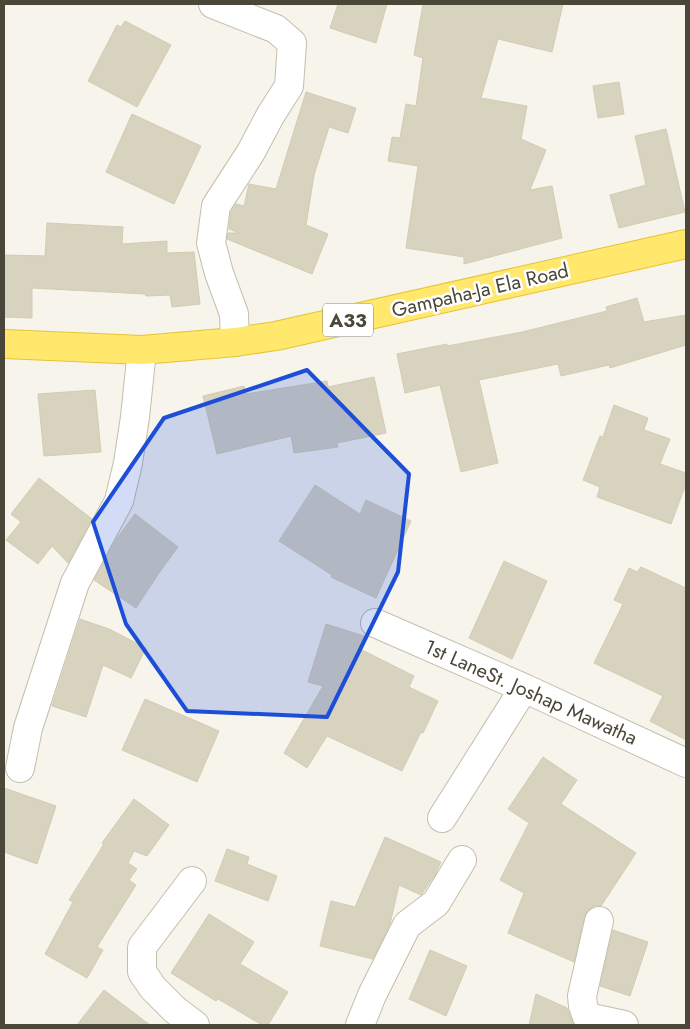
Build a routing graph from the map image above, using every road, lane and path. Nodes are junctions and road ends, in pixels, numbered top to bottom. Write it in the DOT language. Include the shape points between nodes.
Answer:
graph roads {
  1 [pos="213,4"];
  2 [pos="686,244"];
  3 [pos="235,342"];
  4 [pos="4,344"];
  5 [pos="142,350"];
  6 [pos="375,623"];
  7 [pos="524,688"];
  8 [pos="686,763"];
  9 [pos="20,768"];
  10 [pos="442,818"];
  11 [pos="462,860"];
  12 [pos="192,881"];
  13 [pos="599,921"];
  14 [pos="195,1025"];
  15 [pos="360,1025"];
  16 [pos="624,1025"];
  1 -- 3 [label="street" via="276,29 292,43 289,86 216,206 211,243 234,314"];
  2 -- 3 [label="highway, Gampaha-Ja Ela Road / A33" via="276,336"];
  3 -- 5 [label="highway, Gampaha-Ja Ela Road / A33"];
  4 -- 5 [label="highway, Gampaha-Ja Ela Road / A33"];
  5 -- 9 [label="street" via="128,463 118,501 75,582 28,728"];
  6 -- 7 [label="street, 1st LaneSt. Joshap Mawatha"];
  7 -- 8 [label="street, 1st LaneSt. Joshap Mawatha"];
  7 -- 10 [label="street"];
  11 -- 15 [label="street" via="436,903 407,925"];
  12 -- 14 [label="street" via="142,946 142,972 175,1010"];
  13 -- 16 [label="street" via="582,996 583,1006 587,1017"];
}
